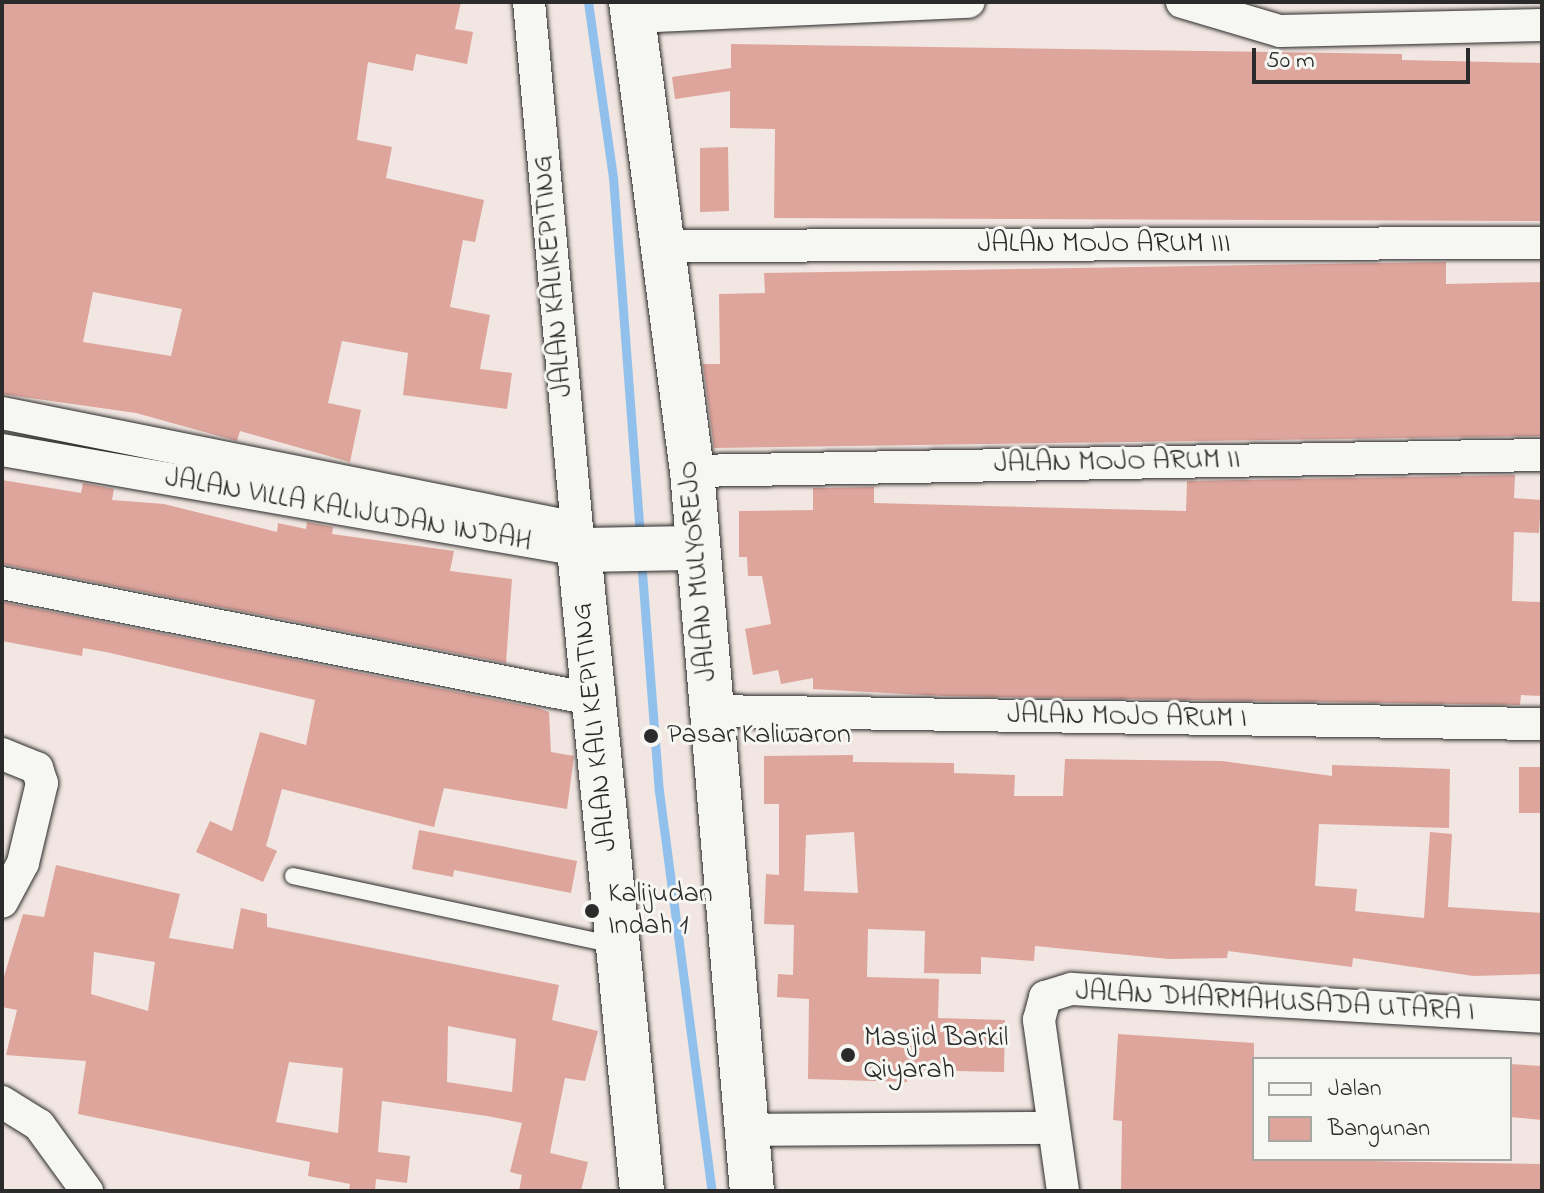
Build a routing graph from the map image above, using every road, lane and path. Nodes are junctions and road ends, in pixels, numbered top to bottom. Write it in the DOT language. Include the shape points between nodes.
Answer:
graph roads {
  1 [pos="529,2"];
  2 [pos="969,2"];
  3 [pos="1182,2"];
  4 [pos="641,12"];
  5 [pos="1542,25"];
  6 [pos="1542,243"];
  7 [pos="666,246"];
  8 [pos="2,413"];
  9 [pos="2,450"];
  10 [pos="1542,455"];
  11 [pos="692,471"];
  12 [pos="587,542"];
  13 [pos="674,548"];
  14 [pos="2,583"];
  15 [pos="591,699"];
  16 [pos="711,711"];
  17 [pos="1542,724"];
  18 [pos="2,754"];
  19 [pos="293,876"];
  20 [pos="2,902"];
  21 [pos="621,946"];
  22 [pos="1542,1017"];
  23 [pos="2,1102"];
  24 [pos="1050,1128"];
  25 [pos="748,1130"];
  26 [pos="87,1191"];
  27 [pos="642,1191"];
  28 [pos="752,1191"];
  29 [pos="1063,1191"];
  1 -- 12 [label="street, JALAN KALIKEPITING"];
  2 -- 4 [label="street"];
  3 -- 5 [label="street" via="1280,31"];
  4 -- 7 [label="main road, JALAN MULYOREJO"];
  6 -- 7 [label="street, JALAN MOJO ARUM III"];
  7 -- 11 [label="main road, JALAN MULYOREJO"];
  8 -- 12 [label="street, JALAN VILLA KALIJUDAN INDAH"];
  9 -- 12 [label="street, JALAN VILLA KALIJUDAN INDAH"];
  10 -- 11 [label="street, JALAN MOJO ARUM II"];
  11 -- 13 [label="main road, JALAN MULYOREJO"];
  12 -- 13 [label="main road, JALAN VILLA KALIJUDAN INDAH"];
  12 -- 15 [label="main road, JALAN KALI KEPITING"];
  13 -- 16 [label="main road, JALAN MULYOREJO"];
  14 -- 15 [label="street"];
  15 -- 21 [label="main road, JALAN KALI KEPITING"];
  16 -- 17 [label="street, JALAN MOJO ARUM I"];
  16 -- 25 [label="main road, JALAN MULYOREJO"];
  18 -- 20 [label="street" via="37,768 42,783 23,863"];
  19 -- 21 [label="lane"];
  21 -- 27 [label="main road, JALAN KALI KEPITING"];
  22 -- 24 [label="street, JALAN DHARMAHUSADA UTARA I" via="1072,989 1045,997 1039,1020"];
  23 -- 26 [label="street" via="39,1125"];
  24 -- 25 [label="street"];
  24 -- 29 [label="street, JALAN DHARMAHUSADA UTARA I"];
  25 -- 28 [label="main road, JALAN MULYOREJO"];
}
